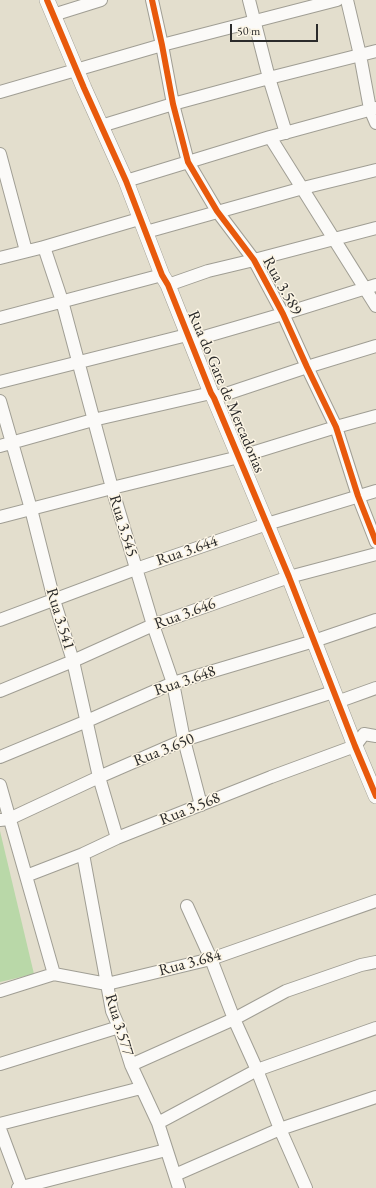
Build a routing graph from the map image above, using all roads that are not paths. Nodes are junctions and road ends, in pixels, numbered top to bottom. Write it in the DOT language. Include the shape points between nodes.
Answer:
graph roads {
  1 [pos="47,0"];
  2 [pos="101,0"];
  3 [pos="152,0"];
  4 [pos="249,0"];
  5 [pos="337,0"];
  6 [pos="346,0"];
  7 [pos="53,15"];
  8 [pos="255,22"];
  9 [pos="162,45"];
  10 [pos="376,51"];
  11 [pos="360,55"];
  12 [pos="77,69"];
  13 [pos="269,78"];
  14 [pos="0,92"];
  15 [pos="173,104"];
  16 [pos="373,108"];
  17 [pos="376,124"];
  18 [pos="101,126"];
  19 [pos="286,133"];
  20 [pos="270,137"];
  21 [pos="0,154"];
  22 [pos="188,162"];
  23 [pos="376,170"];
  24 [pos="126,181"];
  25 [pos="303,188"];
  26 [pos="217,211"];
  27 [pos="142,225"];
  28 [pos="376,228"];
  29 [pos="333,239"];
  30 [pos="44,247"];
  31 [pos="26,251"];
  32 [pos="0,258"];
  33 [pos="254,260"];
  34 [pos="165,280"];
  35 [pos="370,287"];
  36 [pos="62,301"];
  37 [pos="376,306"];
  38 [pos="284,314"];
  39 [pos="0,318"];
  40 [pos="189,338"];
  41 [pos="376,346"];
  42 [pos="79,363"];
  43 [pos="307,367"];
  44 [pos="0,382"];
  45 [pos="212,396"];
  46 [pos="0,401"];
  47 [pos="376,416"];
  48 [pos="93,420"];
  49 [pos="336,426"];
  50 [pos="12,442"];
  51 [pos="0,446"];
  52 [pos="239,457"];
  53 [pos="112,488"];
  54 [pos="376,491"];
  55 [pos="358,496"];
  56 [pos="31,509"];
  57 [pos="0,517"];
  58 [pos="267,524"];
  59 [pos="376,542"];
  60 [pos="376,554"];
  61 [pos="136,569"];
  62 [pos="290,578"];
  63 [pos="54,600"];
  64 [pos="0,620"];
  65 [pos="376,620"];
  66 [pos="153,625"];
  67 [pos="314,641"];
  68 [pos="73,661"];
  69 [pos="173,683"];
  70 [pos="376,688"];
  71 [pos="0,690"];
  72 [pos="335,697"];
  73 [pos="87,721"];
  74 [pos="376,736"];
  75 [pos="184,740"];
  76 [pos="355,746"];
  77 [pos="0,757"];
  78 [pos="100,777"];
  79 [pos="0,785"];
  80 [pos="376,796"];
  81 [pos="201,805"];
  82 [pos="5,820"];
  83 [pos="118,838"];
  84 [pos="83,854"];
  85 [pos="26,876"];
  86 [pos="376,901"];
  87 [pos="187,906"];
  88 [pos="211,959"];
  89 [pos="376,962"];
  90 [pos="54,974"];
  91 [pos="107,984"];
  92 [pos="0,991"];
  93 [pos="234,1019"];
  94 [pos="119,1027"];
  95 [pos="376,1028"];
  96 [pos="0,1064"];
  97 [pos="131,1065"];
  98 [pos="257,1070"];
  99 [pos="141,1088"];
  100 [pos="376,1097"];
  101 [pos="158,1123"];
  102 [pos="0,1124"];
  103 [pos="0,1129"];
  104 [pos="280,1129"];
  105 [pos="166,1150"];
  106 [pos="175,1175"];
  107 [pos="21,1188"];
  108 [pos="178,1188"];
  109 [pos="305,1188"];
  1 -- 7 [label="street, Rua do Gare de Mercadorias"];
  2 -- 7 [label="street"];
  3 -- 9 [label="street, Rua 3.589"];
  4 -- 8 [label="street"];
  5 -- 8 [label="street"];
  6 -- 11 [label="street"];
  7 -- 12 [label="street, Rua do Gare de Mercadorias"];
  8 -- 9 [label="street"];
  8 -- 13 [label="street"];
  9 -- 12 [label="street"];
  9 -- 15 [label="street, Rua 3.589"];
  10 -- 11 [label="street"];
  11 -- 13 [label="street"];
  11 -- 16 [label="street"];
  12 -- 14 [label="street"];
  12 -- 18 [label="street, Rua do Gare de Mercadorias"];
  13 -- 15 [label="street"];
  13 -- 19 [label="street"];
  15 -- 18 [label="street"];
  15 -- 22 [label="street, Rua 3.589"];
  16 -- 17 [label="street"];
  16 -- 19 [label="street"];
  18 -- 24 [label="street, Rua do Gare de Mercadorias"];
  19 -- 20 [label="street"];
  20 -- 22 [label="street"];
  20 -- 25 [label="street"];
  21 -- 31 [label="street"];
  22 -- 24 [label="street"];
  22 -- 26 [label="street, Rua 3.589"];
  23 -- 25 [label="street"];
  24 -- 27 [label="street, Rua do Gare de Mercadorias"];
  25 -- 26 [label="street"];
  25 -- 29 [label="street"];
  26 -- 27 [label="street"];
  26 -- 33 [label="street, Rua 3.589"];
  27 -- 30 [label="street"];
  27 -- 34 [label="street, Rua do Gare de Mercadorias"];
  28 -- 29 [label="street"];
  29 -- 33 [label="street"];
  29 -- 35 [label="street"];
  30 -- 31 [label="street"];
  30 -- 36 [label="street, Rua 3.545"];
  31 -- 32 [label="street"];
  33 -- 34 [label="street"];
  33 -- 38 [label="street, Rua 3.589"];
  34 -- 36 [label="street"];
  34 -- 40 [label="street, Rua do Gare de Mercadorias"];
  35 -- 37 [label="street"];
  35 -- 38 [label="street"];
  36 -- 39 [label="street"];
  36 -- 42 [label="street, Rua 3.545"];
  38 -- 40 [label="street"];
  38 -- 43 [label="street, Rua 3.589"];
  40 -- 42 [label="street"];
  40 -- 45 [label="street, Rua do Gare de Mercadorias"];
  41 -- 43 [label="street"];
  42 -- 44 [label="street"];
  42 -- 48 [label="street, Rua 3.545"];
  43 -- 45 [label="street"];
  43 -- 49 [label="street, Rua 3.589"];
  45 -- 48 [label="street"];
  45 -- 52 [label="street, Rua do Gare de Mercadorias"];
  46 -- 50 [label="street, Rua 3.541"];
  47 -- 49 [label="street"];
  48 -- 50 [label="street"];
  48 -- 53 [label="street, Rua 3.545"];
  49 -- 52 [label="street"];
  49 -- 55 [label="street, Rua 3.589"];
  50 -- 51 [label="street"];
  50 -- 56 [label="street, Rua 3.541"];
  52 -- 53 [label="street"];
  52 -- 58 [label="street, Rua do Gare de Mercadorias"];
  53 -- 56 [label="street"];
  53 -- 61 [label="street, Rua 3.545"];
  54 -- 55 [label="street, Rua 3.644"];
  55 -- 58 [label="street, Rua 3.644"];
  55 -- 59 [label="street, Rua 3.589"];
  56 -- 57 [label="street"];
  56 -- 63 [label="street, Rua 3.541"];
  58 -- 61 [label="street, Rua 3.644"];
  58 -- 62 [label="street, Rua do Gare de Mercadorias"];
  60 -- 62 [label="street, Rua 3.646"];
  61 -- 63 [label="street, Rua 3.644"];
  61 -- 66 [label="street, Rua 3.545"];
  62 -- 66 [label="street, Rua 3.646"];
  62 -- 67 [label="street, Rua do Gare de Mercadorias"];
  63 -- 64 [label="street, Rua 3.644"];
  63 -- 68 [label="street, Rua 3.541"];
  65 -- 67 [label="street, Rua 3.648"];
  66 -- 68 [label="street, Rua 3.646"];
  66 -- 69 [label="street, Rua 3.545"];
  67 -- 69 [label="street, Rua 3.648"];
  67 -- 72 [label="street, Rua do Gare de Mercadorias"];
  68 -- 71 [label="street, Rua 3.646"];
  68 -- 73 [label="street, Rua 3.541"];
  69 -- 73 [label="street, Rua 3.648"];
  69 -- 75 [label="street, Rua 3.545"];
  70 -- 72 [label="street, Rua 3.650"];
  72 -- 75 [label="street, Rua 3.650"];
  72 -- 76 [label="street, Rua do Gare de Mercadorias"];
  73 -- 77 [label="street, Rua 3.648"];
  73 -- 78 [label="street, Rua 3.541"];
  74 -- 76 [label="street, Rua 3.568" via="364,734"];
  75 -- 78 [label="street, Rua 3.650"];
  75 -- 81 [label="street, Rua 3.545"];
  76 -- 80 [label="street, Rua do Gare de Mercadorias"];
  76 -- 81 [label="street, Rua 3.568"];
  78 -- 82 [label="street, Rua 3.650"];
  78 -- 83 [label="street, Rua 3.541"];
  79 -- 82 [label="street"];
  81 -- 83 [label="street, Rua 3.568"];
  82 -- 85 [label="street"];
  83 -- 84 [label="street, Rua 3.568"];
  84 -- 85 [label="street, Rua 3.568"];
  84 -- 91 [label="street, Rua 3.577"];
  85 -- 90 [label="street"];
  86 -- 88 [label="street, Rua 3.684"];
  87 -- 88 [label="street"];
  88 -- 91 [label="street, Rua 3.684"];
  88 -- 93 [label="street"];
  89 -- 93 [label="street" via="286,991"];
  90 -- 91 [label="street, Rua 3.684"];
  90 -- 92 [label="street, Rua 3.684"];
  91 -- 94 [label="street, Rua 3.577" via="112,1011"];
  93 -- 97 [label="street"];
  93 -- 98 [label="street"];
  94 -- 96 [label="street"];
  94 -- 97 [label="street, Rua 3.577"];
  95 -- 98 [label="street"];
  97 -- 99 [label="street, Rua 3.577"];
  98 -- 101 [label="street"];
  98 -- 104 [label="street"];
  99 -- 101 [label="street, Rua 3.577"];
  99 -- 102 [label="street"];
  100 -- 104 [label="street"];
  101 -- 105 [label="street, Rua 3.577"];
  103 -- 107 [label="street"];
  104 -- 106 [label="street"];
  104 -- 109 [label="street"];
  105 -- 106 [label="street, Rua 3.577"];
  105 -- 107 [label="street"];
  106 -- 108 [label="street, Rua 3.577"];
}
